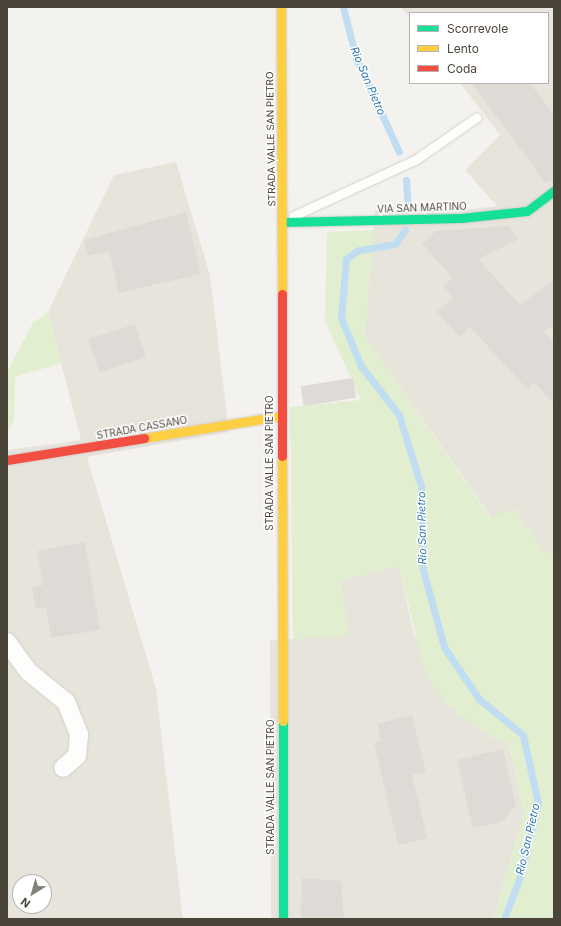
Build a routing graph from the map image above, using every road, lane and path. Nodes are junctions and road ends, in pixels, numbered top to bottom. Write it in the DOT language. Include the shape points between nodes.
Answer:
graph roads {
  1 [pos="281,7"];
  2 [pos="477,118"];
  3 [pos="554,191"];
  4 [pos="283,222"];
  5 [pos="280,416"];
  6 [pos="7,460"];
  7 [pos="7,642"];
  8 [pos="63,768"];
  9 [pos="283,919"];
  1 -- 4 [label="street, STRADA VALLE SAN PIETRO"];
  2 -- 4 [label="lane" via="416,160 368,185 317,203"];
  3 -- 4 [label="street, VIA SAN MARTINO" via="527,211 461,218"];
  4 -- 5 [label="street, STRADA VALLE SAN PIETRO"];
  5 -- 6 [label="street, STRADA CASSANO"];
  5 -- 9 [label="street, STRADA VALLE SAN PIETRO"];
  7 -- 8 [label="street" via="29,672 66,702 79,734 77,756"];
}
